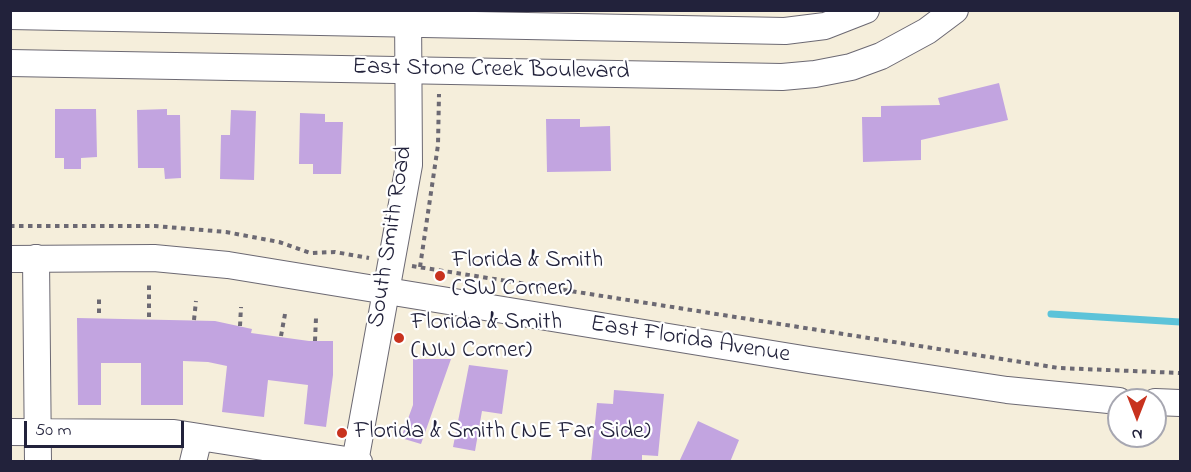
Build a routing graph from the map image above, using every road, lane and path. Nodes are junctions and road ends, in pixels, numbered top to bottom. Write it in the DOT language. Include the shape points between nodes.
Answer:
graph roads {
  1 [pos="866,10"];
  2 [pos="955,10"];
  3 [pos="10,16"];
  4 [pos="407,17"];
  5 [pos="10,63"];
  6 [pos="408,69"];
  7 [pos="10,226"];
  8 [pos="36,258"];
  9 [pos="149,258"];
  10 [pos="369,258"];
  11 [pos="10,259"];
  12 [pos="416,266"];
  13 [pos="385,292"];
  14 [pos="99,297"];
  15 [pos="196,301"];
  16 [pos="241,307"];
  17 [pos="99,313"];
  18 [pos="285,314"];
  19 [pos="149,317"];
  20 [pos="316,318"];
  21 [pos="194,320"];
  22 [pos="240,326"];
  23 [pos="281,336"];
  24 [pos="315,340"];
  25 [pos="1180,373"];
  26 [pos="1107,400"];
  27 [pos="10,432"];
  28 [pos="38,432"];
  29 [pos="199,436"];
  30 [pos="356,461"];
  31 [pos="38,462"];
  32 [pos="193,462"];
  1 -- 4 [label="street, East Stone Creek Boulevard" via="825,26 785,31"];
  2 -- 6 [label="street, East Stone Creek Boulevard" via="927,31 881,56 815,75"];
  3 -- 4 [label="street, East Stone Creek Boulevard"];
  4 -- 6 [label="street, South Smith Road"];
  5 -- 6 [label="street, East Stone Creek Boulevard"];
  6 -- 13 [label="street, South Smith Road" via="408,165"];
  7 -- 10 [label="path" via="191,229 256,237 310,253 335,252"];
  8 -- 9 [label="street, East Florida Avenue"];
  8 -- 11 [label="street, East Florida Avenue"];
  8 -- 28 [label="street"];
  9 -- 13 [label="street, East Florida Avenue" via="228,265"];
  9 -- 19 [label="path"];
  12 -- 25 [label="path" via="1059,368"];
  13 -- 26 [label="street, East Florida Avenue" via="1006,390"];
  13 -- 30 [label="street, South Smith Road"];
  14 -- 17 [label="path"];
  15 -- 21 [label="path"];
  16 -- 22 [label="path"];
  18 -- 23 [label="path"];
  20 -- 24 [label="path"];
  27 -- 28 [label="street"];
  28 -- 29 [label="street"];
  28 -- 31 [label="street"];
  29 -- 30 [label="street"];
  29 -- 32 [label="street"];
}
